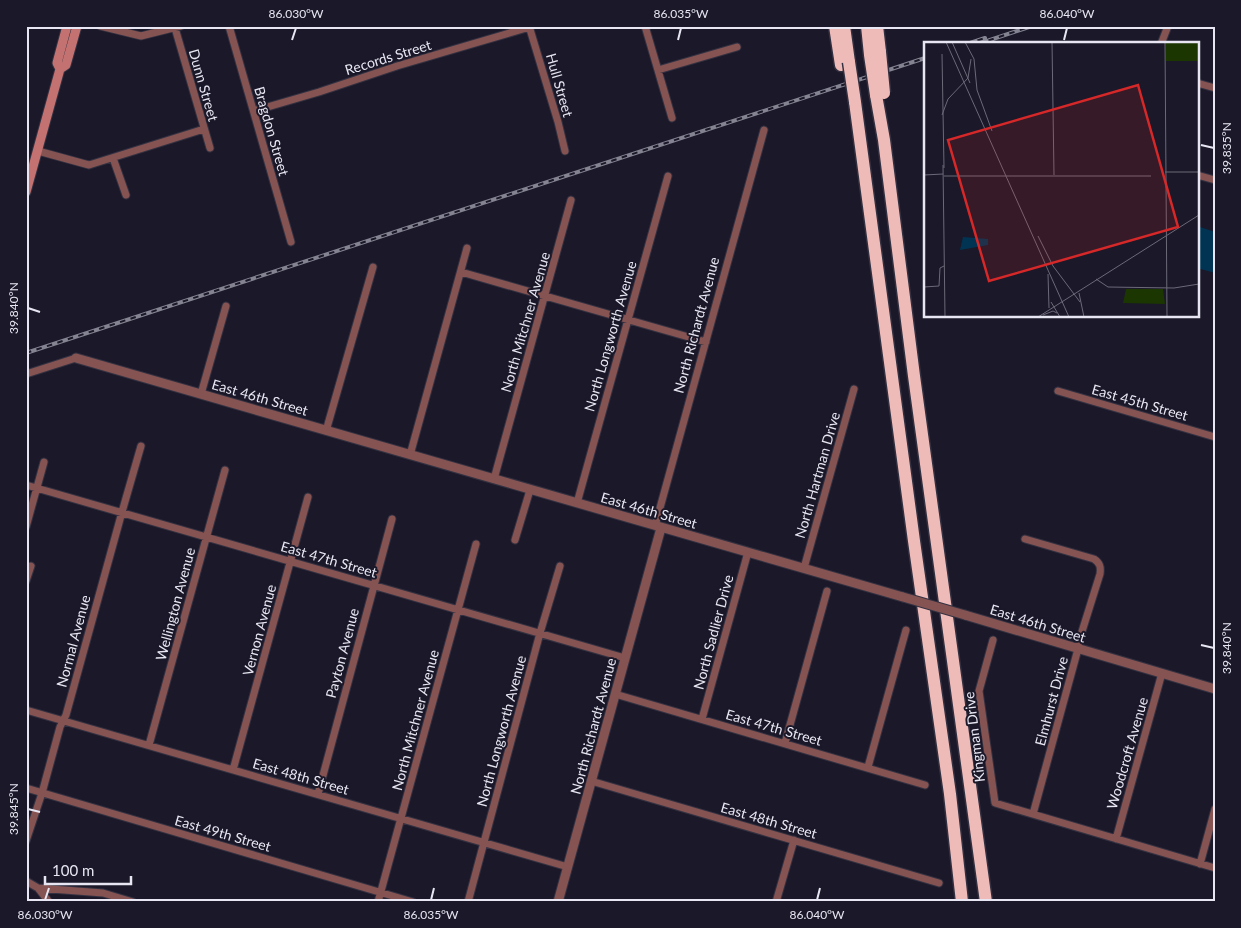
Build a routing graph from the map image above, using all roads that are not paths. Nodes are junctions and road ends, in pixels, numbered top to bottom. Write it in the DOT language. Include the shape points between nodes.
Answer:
graph roads {
  1 [pos="67,26"];
  2 [pos="77,26"];
  3 [pos="100,26"];
  4 [pos="229,26"];
  5 [pos="645,26"];
  6 [pos="835,26"];
  7 [pos="844,26"];
  8 [pos="867,26"];
  9 [pos="877,26"];
  10 [pos="1168,26"];
  11 [pos="178,27"];
  12 [pos="529,27"];
  13 [pos="1163,42"];
  14 [pos="737,47"];
  15 [pos="875,54"];
  16 [pos="845,64"];
  17 [pos="60,69"];
  18 [pos="658,70"];
  19 [pos="1198,83"];
  20 [pos="1215,88"];
  21 [pos="254,112"];
  22 [pos="672,118"];
  23 [pos="204,129"];
  24 [pos="764,130"];
  25 [pos="210,148"];
  26 [pos="38,151"];
  27 [pos="565,151"];
  28 [pos="113,158"];
  29 [pos="1198,175"];
  30 [pos="668,176"];
  31 [pos="1215,180"];
  32 [pos="26,192"];
  33 [pos="126,195"];
  34 [pos="572,200"];
  35 [pos="291,242"];
  36 [pos="467,248"];
  37 [pos="373,267"];
  38 [pos="461,272"];
  39 [pos="545,296"];
  40 [pos="226,306"];
  41 [pos="628,320"];
  42 [pos="706,342"];
  43 [pos="76,358"];
  44 [pos="26,374"];
  45 [pos="854,388"];
  46 [pos="1058,391"];
  47 [pos="200,394"];
  48 [pos="326,431"];
  49 [pos="1215,437"];
  50 [pos="141,446"];
  51 [pos="410,455"];
  52 [pos="44,462"];
  53 [pos="225,470"];
  54 [pos="494,479"];
  55 [pos="26,485"];
  56 [pos="37,488"];
  57 [pos="530,490"];
  58 [pos="308,497"];
  59 [pos="577,503"];
  60 [pos="122,512"];
  61 [pos="392,519"];
  62 [pos="26,527"];
  63 [pos="658,527"];
  64 [pos="206,537"];
  65 [pos="1025,539"];
  66 [pos="515,540"];
  67 [pos="476,544"];
  68 [pos="748,552"];
  69 [pos="290,561"];
  70 [pos="30,566"];
  71 [pos="560,566"];
  72 [pos="804,568"];
  73 [pos="26,581"];
  74 [pos="374,585"];
  75 [pos="827,591"];
  76 [pos="458,609"];
  77 [pos="906,630"];
  78 [pos="540,634"];
  79 [pos="992,640"];
  80 [pos="1078,649"];
  81 [pos="626,658"];
  82 [pos="1162,673"];
  83 [pos="1215,689"];
  84 [pos="615,694"];
  85 [pos="26,710"];
  86 [pos="702,719"];
  87 [pos="63,720"];
  88 [pos="785,743"];
  89 [pos="149,745"];
  90 [pos="868,767"];
  91 [pos="233,770"];
  92 [pos="592,782"];
  93 [pos="925,785"];
  94 [pos="26,788"];
  95 [pos="42,793"];
  96 [pos="318,794"];
  97 [pos="1215,809"];
  98 [pos="1033,814"];
  99 [pos="401,818"];
  100 [pos="1116,839"];
  101 [pos="794,840"];
  102 [pos="26,841"];
  103 [pos="483,842"];
  104 [pos="1200,864"];
  105 [pos="568,867"];
  106 [pos="1215,868"];
  107 [pos="26,881"];
  108 [pos="939,883"];
  109 [pos="38,888"];
  110 [pos="380,892"];
  111 [pos="962,901"];
  112 [pos="49,902"];
  113 [pos="133,902"];
  114 [pos="378,902"];
  115 [pos="413,902"];
  116 [pos="468,902"];
  117 [pos="558,902"];
  118 [pos="776,902"];
  119 [pos="986,902"];
  1 -- 17 [label="main road" via="57,63"];
  2 -- 17 [label="main road" via="66,65"];
  3 -- 11 [label="street" via="141,36"];
  4 -- 21 [label="street, Bragdon Street"];
  5 -- 18 [label="street"];
  6 -- 16 [label="highway"];
  7 -- 16 [label="highway"];
  8 -- 15 [label="highway"];
  9 -- 15 [label="highway"];
  10 -- 13 [label="street"];
  11 -- 23 [label="street, Dunn Street"];
  12 -- 21 [label="street, Records Street"];
  12 -- 27 [label="street, Hull Street"];
  14 -- 18 [label="street"];
  15 -- 119 [label="highway, bridge"];
  16 -- 111 [label="highway, bridge" via="866,190"];
  17 -- 26 [label="main road"];
  18 -- 22 [label="street"];
  19 -- 20 [label="street"];
  21 -- 35 [label="street, Bragdon Street"];
  23 -- 25 [label="street, Dunn Street"];
  23 -- 28 [label="street"];
  24 -- 42 [label="street, North Richardt Avenue"];
  26 -- 28 [label="street" via="89,165"];
  26 -- 32 [label="main road"];
  28 -- 33 [label="street"];
  29 -- 31 [label="street"];
  30 -- 41 [label="street, North Longworth Avenue"];
  34 -- 39 [label="street, North Mitchner Avenue"];
  36 -- 38 [label="street"];
  37 -- 48 [label="street"];
  38 -- 39 [label="street"];
  38 -- 51 [label="street"];
  39 -- 41 [label="street"];
  39 -- 54 [label="street, North Mitchner Avenue"];
  40 -- 47 [label="street"];
  41 -- 42 [label="street"];
  41 -- 59 [label="street, North Longworth Avenue"];
  42 -- 63 [label="street, North Richardt Avenue"];
  43 -- 44 [label="street"];
  43 -- 47 [label="street, East 46th Street"];
  45 -- 72 [label="street, North Hartman Drive"];
  46 -- 49 [label="street, East 45th Street"];
  47 -- 48 [label="street, East 46th Street"];
  48 -- 51 [label="street, East 46th Street"];
  50 -- 60 [label="street, Normal Avenue"];
  51 -- 54 [label="street, East 46th Street"];
  52 -- 56 [label="street"];
  53 -- 64 [label="street, Wellington Avenue"];
  54 -- 57 [label="street, East 46th Street"];
  55 -- 56 [label="street, East 47th Street"];
  56 -- 60 [label="street, East 47th Street"];
  56 -- 62 [label="street"];
  57 -- 59 [label="street, East 46th Street"];
  57 -- 66 [label="street"];
  58 -- 69 [label="street, Vernon Avenue"];
  59 -- 63 [label="street, East 46th Street"];
  60 -- 64 [label="street, East 47th Street"];
  60 -- 87 [label="street, Normal Avenue"];
  61 -- 74 [label="street, Payton Avenue"];
  63 -- 68 [label="street, East 46th Street"];
  63 -- 81 [label="street, North Richardt Avenue"];
  64 -- 69 [label="street, East 47th Street"];
  64 -- 89 [label="street, Wellington Avenue"];
  65 -- 80 [label="street, Elmhurst Drive" via="1094,559 1100,565"];
  67 -- 76 [label="street, North Mitchner Avenue"];
  68 -- 72 [label="street, East 46th Street"];
  68 -- 86 [label="street, North Sadlier Drive"];
  69 -- 74 [label="street, East 47th Street"];
  69 -- 91 [label="street, Vernon Avenue"];
  70 -- 73 [label="street"];
  71 -- 78 [label="street, North Longworth Avenue"];
  72 -- 80 [label="street, East 46th Street, bridge"];
  74 -- 76 [label="street, East 47th Street"];
  74 -- 96 [label="street, Payton Avenue"];
  75 -- 88 [label="street"];
  76 -- 78 [label="street, East 47th Street"];
  76 -- 99 [label="street, North Mitchner Avenue"];
  77 -- 90 [label="street"];
  78 -- 81 [label="street, East 47th Street"];
  78 -- 103 [label="street, North Longworth Avenue"];
  79 -- 98 [label="street, Kingman Drive" via="979,691 995,803"];
  80 -- 82 [label="street, East 46th Street"];
  80 -- 98 [label="street, Elmhurst Drive"];
  81 -- 84 [label="street, North Richardt Avenue"];
  82 -- 83 [label="street, East 46th Street"];
  82 -- 100 [label="street, Woodcroft Avenue"];
  84 -- 86 [label="street, East 47th Street"];
  84 -- 92 [label="street, North Richardt Avenue"];
  85 -- 87 [label="street, East 48th Street"];
  86 -- 88 [label="street, East 47th Street"];
  87 -- 89 [label="street, East 48th Street"];
  87 -- 95 [label="street, Normal Avenue"];
  88 -- 90 [label="street, East 47th Street"];
  89 -- 91 [label="street, East 48th Street"];
  90 -- 93 [label="street, East 47th Street"];
  91 -- 96 [label="street, East 48th Street"];
  92 -- 101 [label="street, East 48th Street"];
  92 -- 105 [label="street, North Richardt Avenue"];
  94 -- 95 [label="street, East 49th Street"];
  95 -- 102 [label="street, Normal Avenue"];
  95 -- 110 [label="street, East 49th Street"];
  96 -- 99 [label="street, East 48th Street"];
  97 -- 104 [label="street"];
  98 -- 100 [label="street"];
  99 -- 103 [label="street, East 48th Street"];
  99 -- 110 [label="street, North Mitchner Avenue"];
  100 -- 104 [label="street"];
  101 -- 108 [label="street, East 48th Street"];
  101 -- 118 [label="street"];
  103 -- 105 [label="street, East 48th Street"];
  103 -- 116 [label="street, North Longworth Avenue"];
  104 -- 106 [label="street"];
  105 -- 117 [label="street, North Richardt Avenue"];
  107 -- 109 [label="street"];
  109 -- 112 [label="street"];
  109 -- 113 [label="street" via="103,893"];
  110 -- 114 [label="street, North Mitchner Avenue"];
  110 -- 115 [label="street, East 49th Street"];
}
